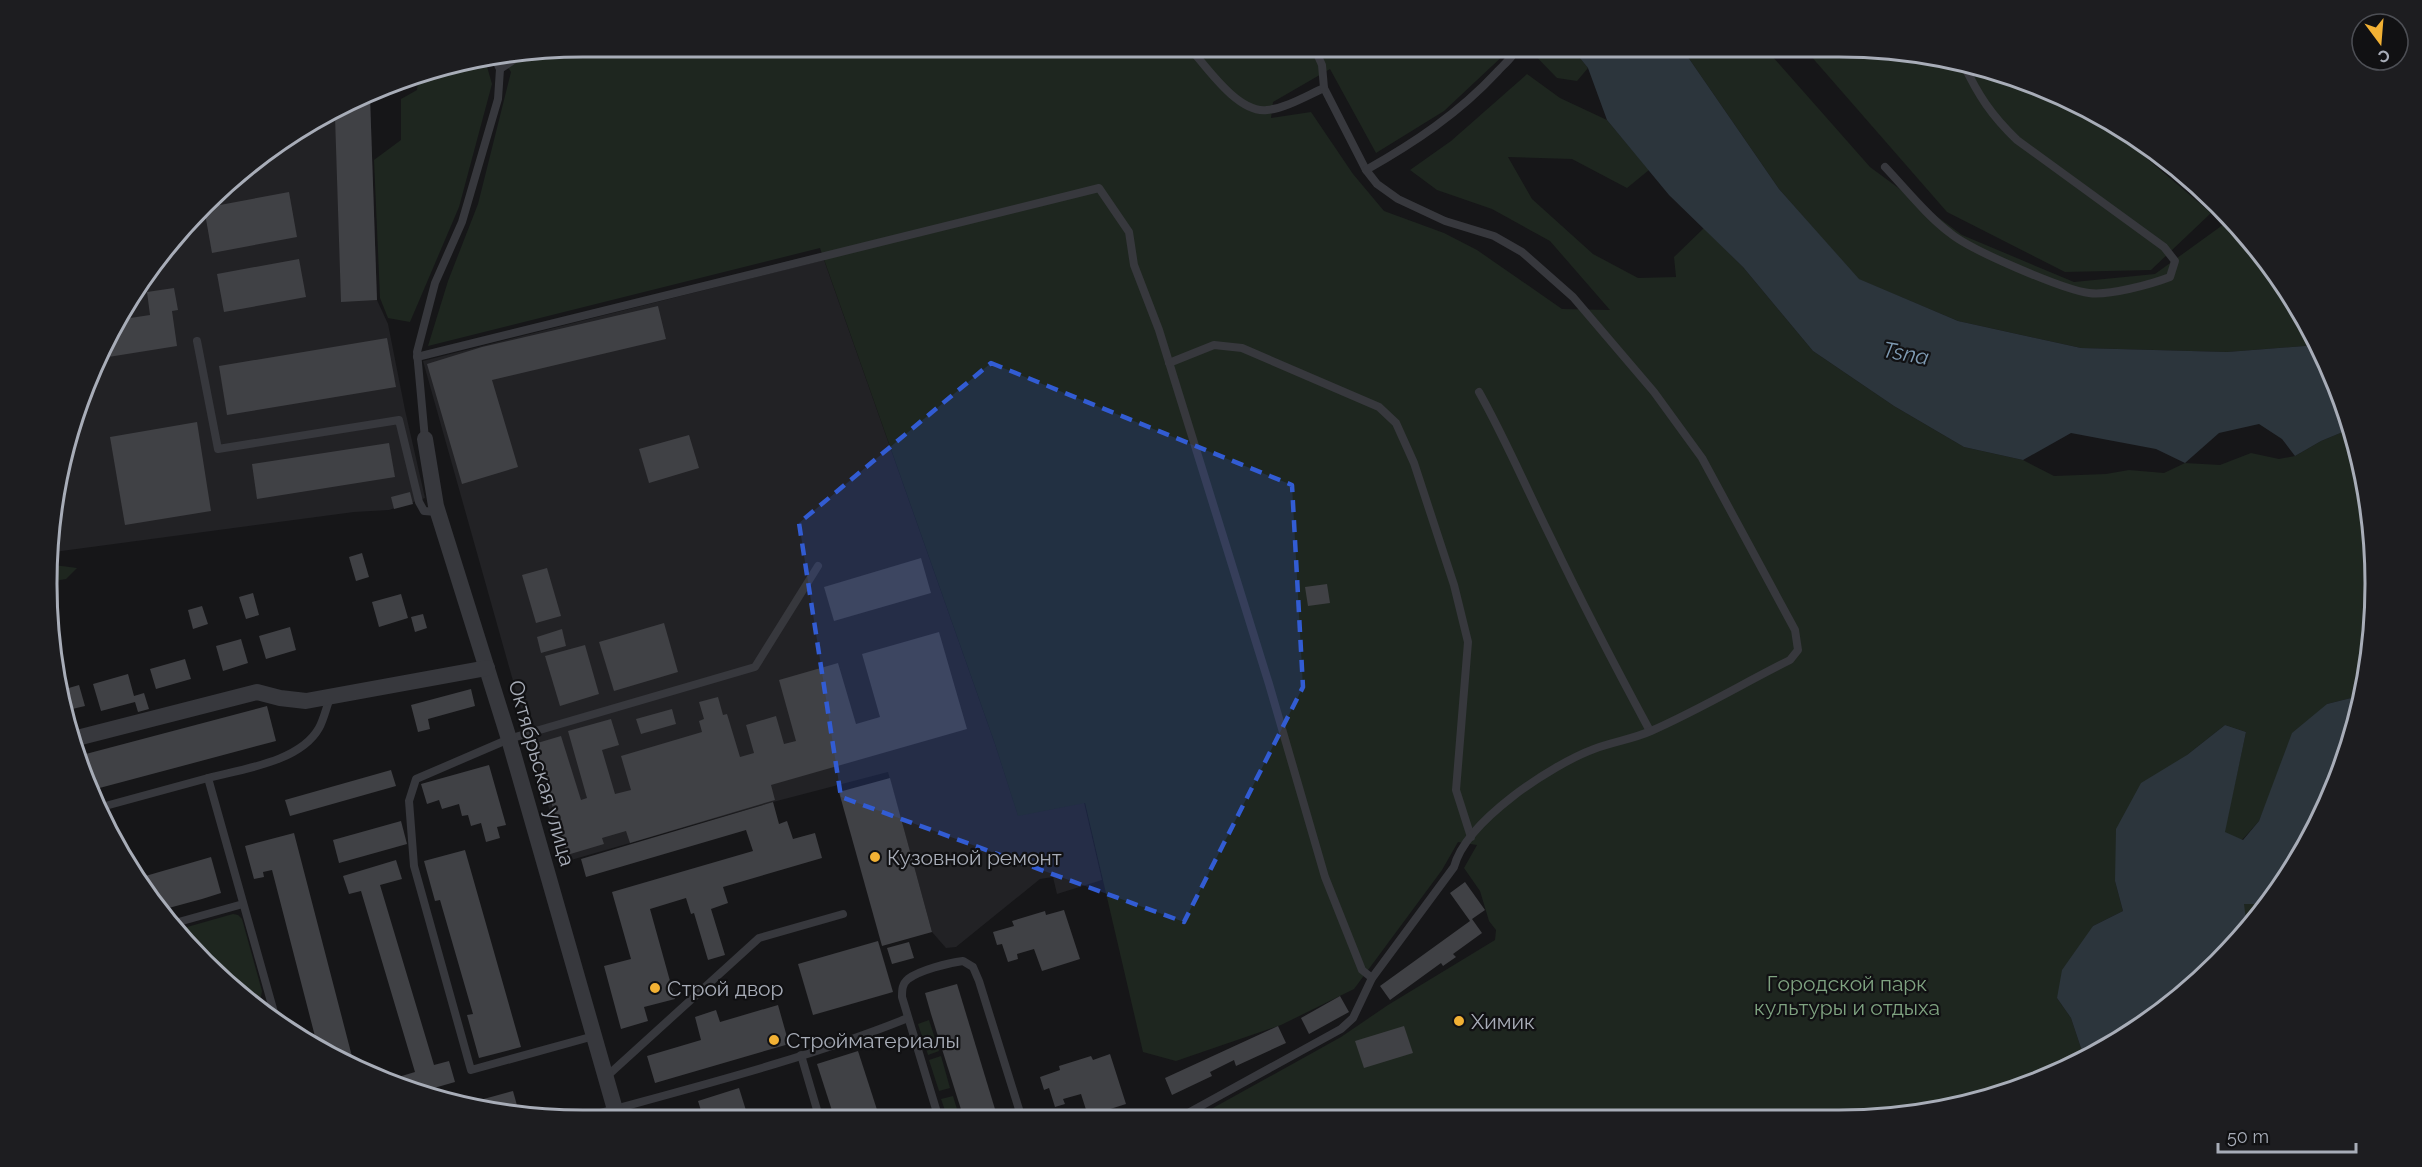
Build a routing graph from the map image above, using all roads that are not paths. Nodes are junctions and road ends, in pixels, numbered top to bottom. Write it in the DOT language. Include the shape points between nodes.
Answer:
graph roads {
  1 [pos="1199,57"];
  2 [pos="1319,57"];
  3 [pos="1510,57"];
  4 [pos="498,65"];
  5 [pos="1968,73"];
  6 [pos="1324,88"];
  7 [pos="1886,167"];
  8 [pos="1366,170"];
  9 [pos="197,341"];
  10 [pos="417,357"];
  11 [pos="1169,363"];
  12 [pos="1479,392"];
  13 [pos="425,439"];
  14 [pos="437,512"];
  15 [pos="818,566"];
  16 [pos="487,668"];
  17 [pos="330,698"];
  18 [pos="1650,731"];
  19 [pos="80,737"];
  20 [pos="508,739"];
  21 [pos="208,778"];
  22 [pos="106,806"];
  23 [pos="1471,837"];
  24 [pos="243,904"];
  25 [pos="843,914"];
  26 [pos="180,922"];
  27 [pos="1372,978"];
  28 [pos="273,1008"];
  29 [pos="908,1018"];
  30 [pos="594,1035"];
  31 [pos="801,1055"];
  32 [pos="606,1077"];
  33 [pos="615,1110"];
  34 [pos="629,1110"];
  35 [pos="817,1110"];
  36 [pos="936,1110"];
  37 [pos="1019,1110"];
  38 [pos="1194,1110"];
  1 -- 6 [label="lane" via="1247,108 1266,111"];
  2 -- 6 [label="lane"];
  3 -- 8 [label="lane" via="1450,116 1406,148"];
  4 -- 10 [label="lane" via="498,99 462,222 435,283"];
  5 -- 7 [label="lane" via="1996,121 2017,140 2164,247 2175,261 2170,277 2149,285 2091,294 2067,288 1950,234"];
  6 -- 8 [label="lane"];
  8 -- 18 [label="lane" via="1398,199 1445,221 1494,236 1522,252 1573,297 1654,392 1702,458 1795,630 1798,650 1790,660"];
  9 -- 14 [label="lane" via="218,449 399,420 419,502 424,511"];
  10 -- 11 [label="lane" via="1099,188 1129,232 1134,265"];
  10 -- 13 [label="lane"];
  11 -- 23 [label="lane" via="1214,345 1242,348 1378,407 1396,423 1414,463 1454,585 1468,642 1456,790"];
  11 -- 27 [label="lane" via="1325,877 1362,970"];
  12 -- 18 [label="lane"];
  13 -- 14 [label="street, Октябрьская улица"];
  14 -- 16 [label="street, Октябрьская улица"];
  15 -- 20 [label="lane" via="755,667"];
  16 -- 17 [label="street"];
  16 -- 20 [label="street, Октябрьская улица"];
  17 -- 19 [label="street" via="306,701 257,692"];
  17 -- 21 [label="lane" via="318,729 302,748"];
  18 -- 23 [label="lane" via="1559,764 1505,802"];
  20 -- 30 [label="street, Октябрьская улица"];
  20 -- 30 [label="lane" via="416,779 409,801 414,866 471,1070"];
  21 -- 22 [label="lane"];
  21 -- 24 [label="lane"];
  23 -- 27 [label="lane" via="1457,855 1454,867"];
  24 -- 26 [label="lane"];
  24 -- 28 [label="lane"];
  25 -- 32 [label="lane" via="759,938"];
  27 -- 38 [label="lane" via="1353,1018 1341,1029"];
  29 -- 31 [label="lane"];
  29 -- 36 [label="lane"];
  29 -- 37 [label="lane" via="902,997 908,979 945,964 963,961 973,967"];
  30 -- 32 [label="street, Октябрьская улица"];
  31 -- 34 [label="lane"];
  31 -- 35 [label="lane"];
  32 -- 33 [label="street, Октябрьская улица"];
}
